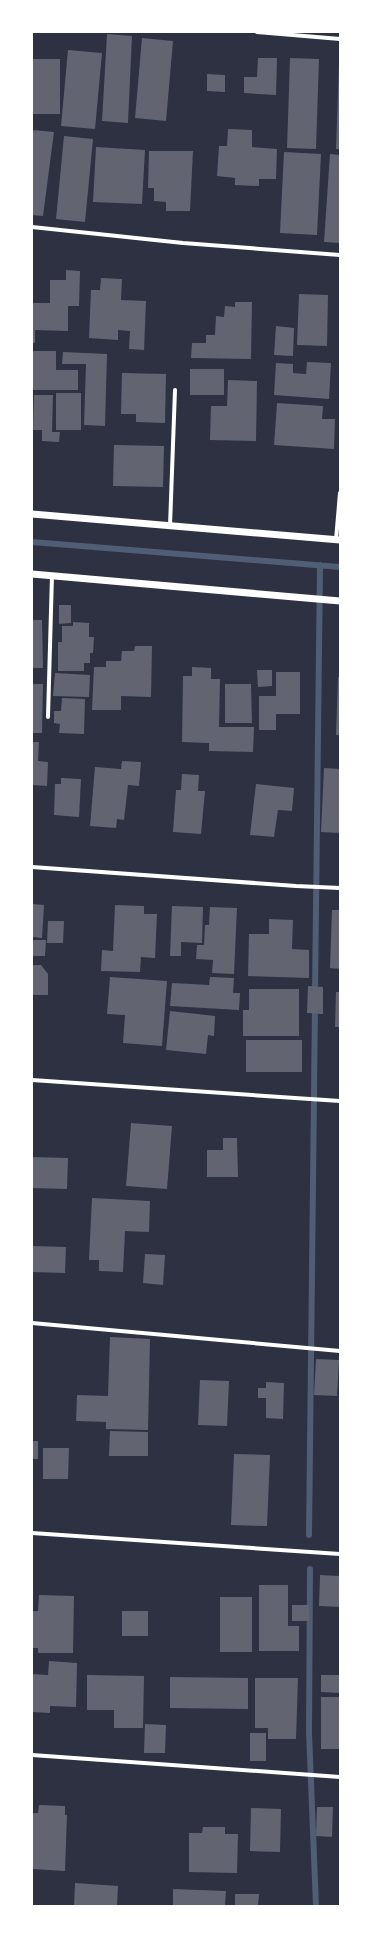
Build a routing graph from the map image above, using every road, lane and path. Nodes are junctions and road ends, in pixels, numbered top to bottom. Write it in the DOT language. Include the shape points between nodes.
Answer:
graph roads {
  1 [pos="257,32"];
  2 [pos="340,39"];
  3 [pos="32,227"];
  4 [pos="340,255"];
  5 [pos="176,390"];
  6 [pos="340,493"];
  7 [pos="32,514"];
  8 [pos="170,526"];
  9 [pos="338,540"];
  10 [pos="32,574"];
  11 [pos="52,575"];
  12 [pos="340,601"];
  13 [pos="48,717"];
  14 [pos="32,867"];
  15 [pos="340,888"];
  16 [pos="32,1080"];
  17 [pos="340,1101"];
  18 [pos="32,1323"];
  19 [pos="340,1351"];
  20 [pos="32,1533"];
  21 [pos="340,1554"];
  22 [pos="32,1755"];
  23 [pos="340,1777"];
  1 -- 2 [label="street"];
  3 -- 4 [label="street" via="183,243"];
  5 -- 8 [label="street"];
  6 -- 9 [label="street"];
  7 -- 8 [label="street"];
  8 -- 9 [label="street"];
  10 -- 11 [label="street"];
  11 -- 12 [label="street"];
  11 -- 13 [label="street"];
  14 -- 15 [label="street"];
  16 -- 17 [label="street"];
  18 -- 19 [label="street"];
  20 -- 21 [label="street"];
  22 -- 23 [label="street"];
}
